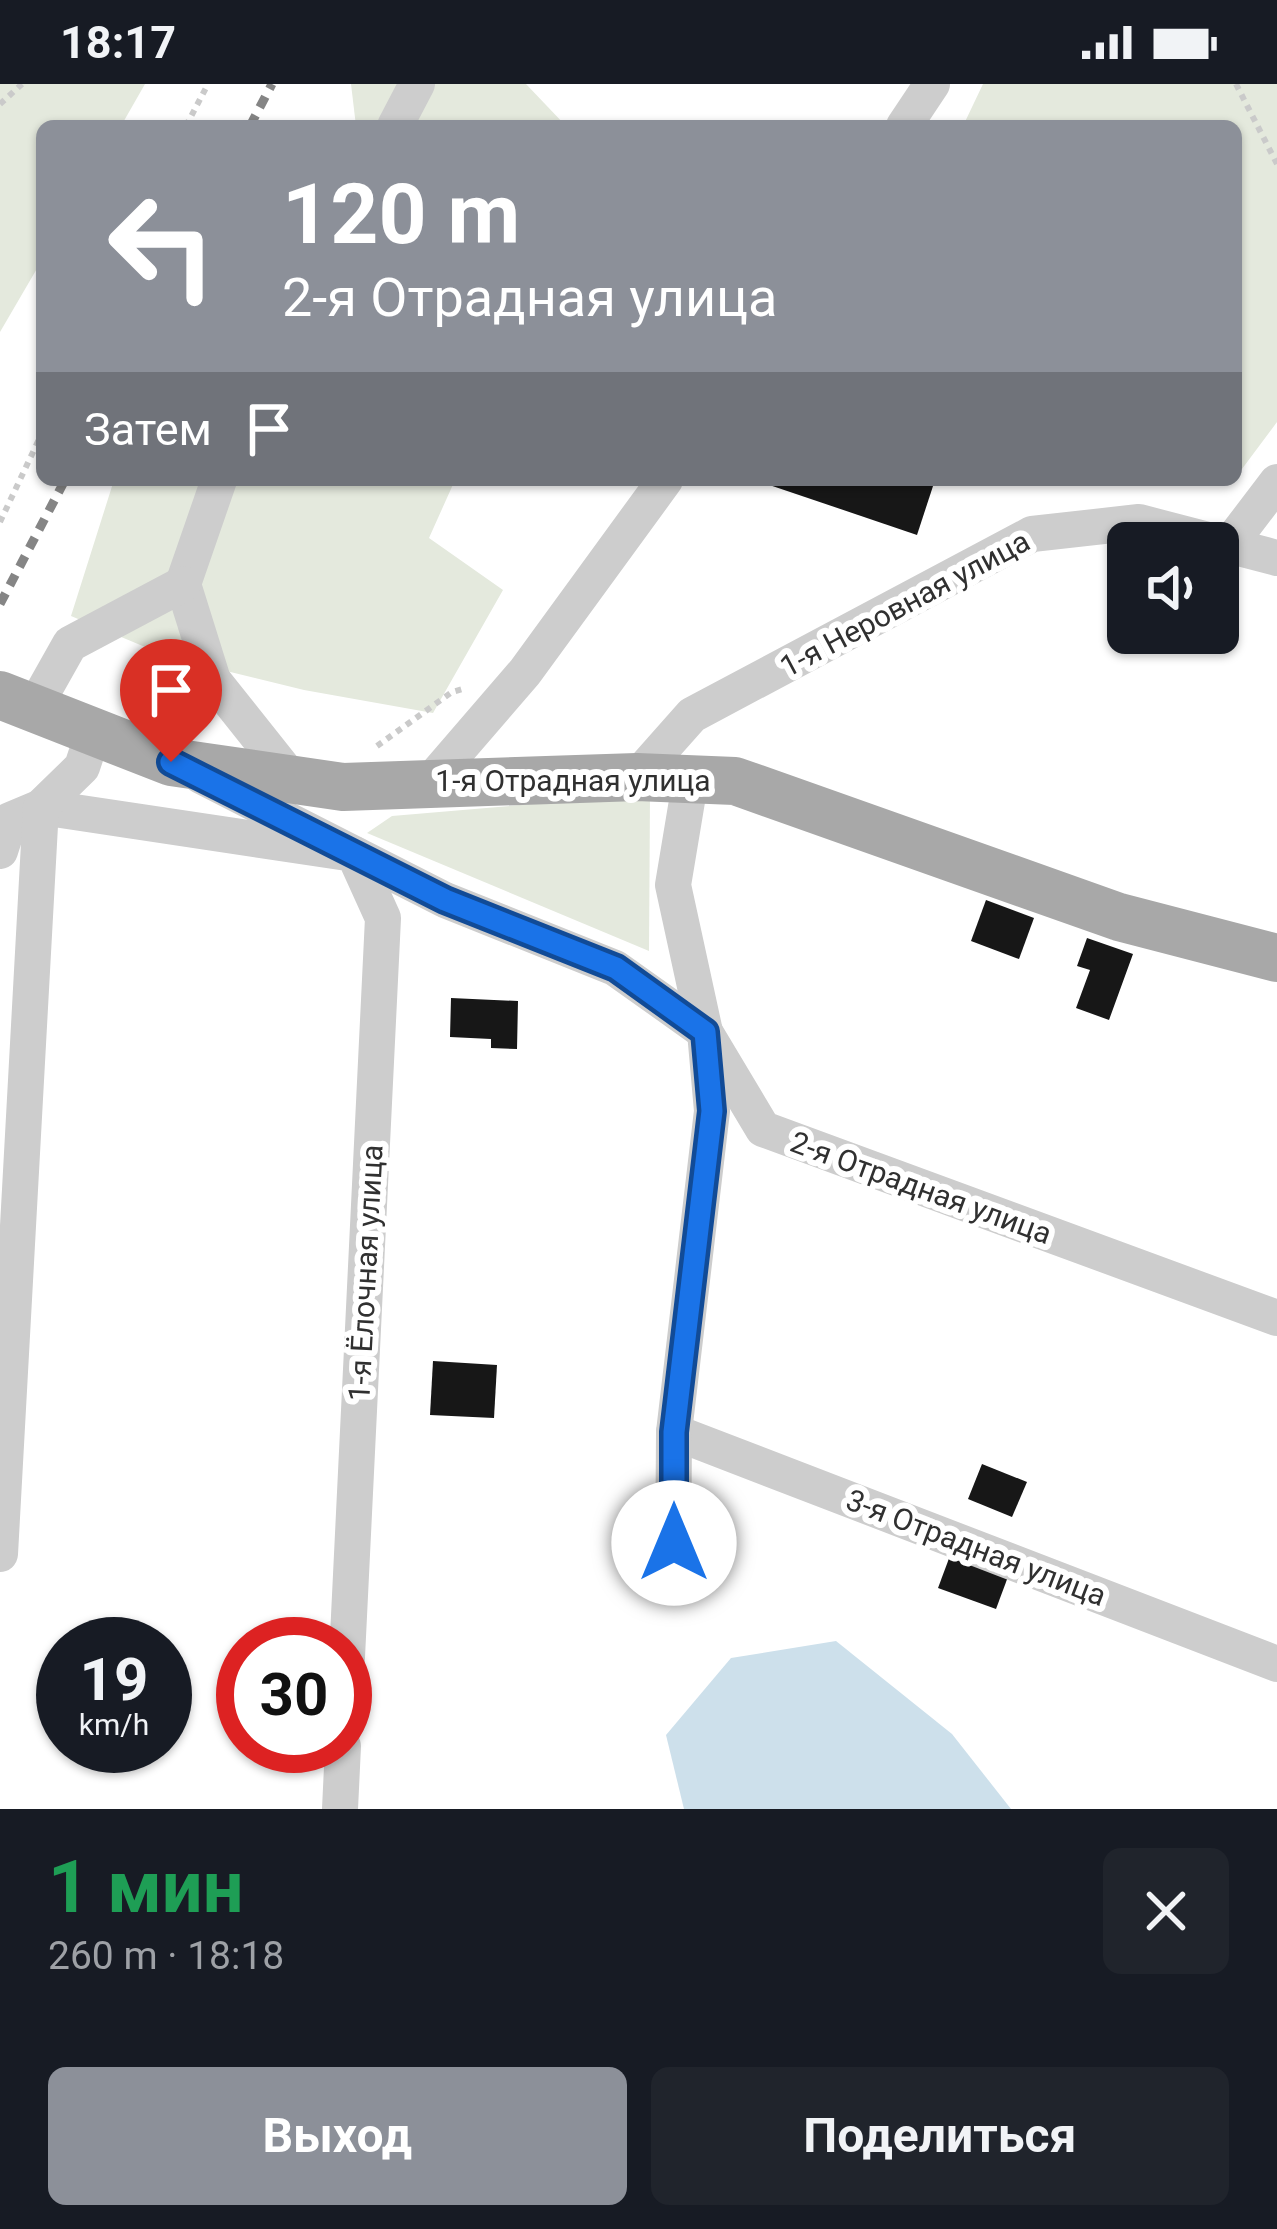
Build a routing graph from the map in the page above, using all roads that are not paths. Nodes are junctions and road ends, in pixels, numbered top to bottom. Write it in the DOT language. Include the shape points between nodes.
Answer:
graph roads {
  1 [pos="417,84"];
  2 [pos="932,84"];
  3 [pos="398,120"];
  4 [pos="908,120"];
  5 [pos="1277,482"];
  6 [pos="217,486"];
  7 [pos="661,486"];
  8 [pos="1107,526"];
  9 [pos="1239,532"];
  10 [pos="1239,548"];
  11 [pos="1277,558"];
  12 [pos="183,584"];
  13 [pos="12,699"];
  14 [pos="94,731"];
  15 [pos="171,762"];
  16 [pos="637,777"];
  17 [pos="692,777"];
  18 [pos="431,782"];
  19 [pos="295,783"];
  20 [pos="41,807"];
  21 [pos="0,851"];
  22 [pos="354,854"];
  23 [pos="1277,958"];
  24 [pos="705,1032"];
  25 [pos="1277,1318"];
  26 [pos="674,1432"];
  27 [pos="0,1554"];
  28 [pos="673,1579"];
  29 [pos="349,1617"];
  30 [pos="1277,1664"];
  31 [pos="342,1773"];
  32 [pos="340,1809"];
  1 -- 3 [label="street"];
  2 -- 4 [label="street"];
  5 -- 9 [label="street"];
  6 -- 12 [label="street"];
  7 -- 18 [label="street" via="525,672"];
  8 -- 16 [label="street, 1-я Неровная улица" via="1032,534 692,716"];
  10 -- 11 [label="street, 1-я Неровная улица"];
  12 -- 13 [label="street" via="70,644"];
  12 -- 19 [label="street" via="213,680"];
  13 -- 14 [label="main road, 1-я Отрадная улица"];
  14 -- 15 [label="main road, 1-я Отрадная улица"];
  14 -- 20 [label="street" via="82,767"];
  15 -- 19 [label="main road, 1-я Отрадная улица"];
  15 -- 22 [label="street, 2-я Отрадная улица"];
  16 -- 17 [label="main road, 1-я Отрадная улица"];
  16 -- 18 [label="main road, 1-я Отрадная улица"];
  17 -- 23 [label="main road, 1-я Отрадная улица" via="735,781 1119,917"];
  17 -- 24 [label="street" via="673,885"];
  18 -- 19 [label="main road, 1-я Отрадная улица"];
  20 -- 21 [label="street" via="10,820"];
  20 -- 22 [label="street"];
  20 -- 27 [label="street"];
  22 -- 24 [label="street, 2-я Отрадная улица" via="616,968"];
  22 -- 29 [label="street, 1-я Ёлочная улица" via="383,918"];
  24 -- 25 [label="street, 2-я Отрадная улица" via="763,1130"];
  24 -- 26 [label="street" via="712,1111"];
  26 -- 28 [label="street"];
  26 -- 30 [label="street, 3-я Отрадная улица"];
  31 -- 32 [label="street"];
}
